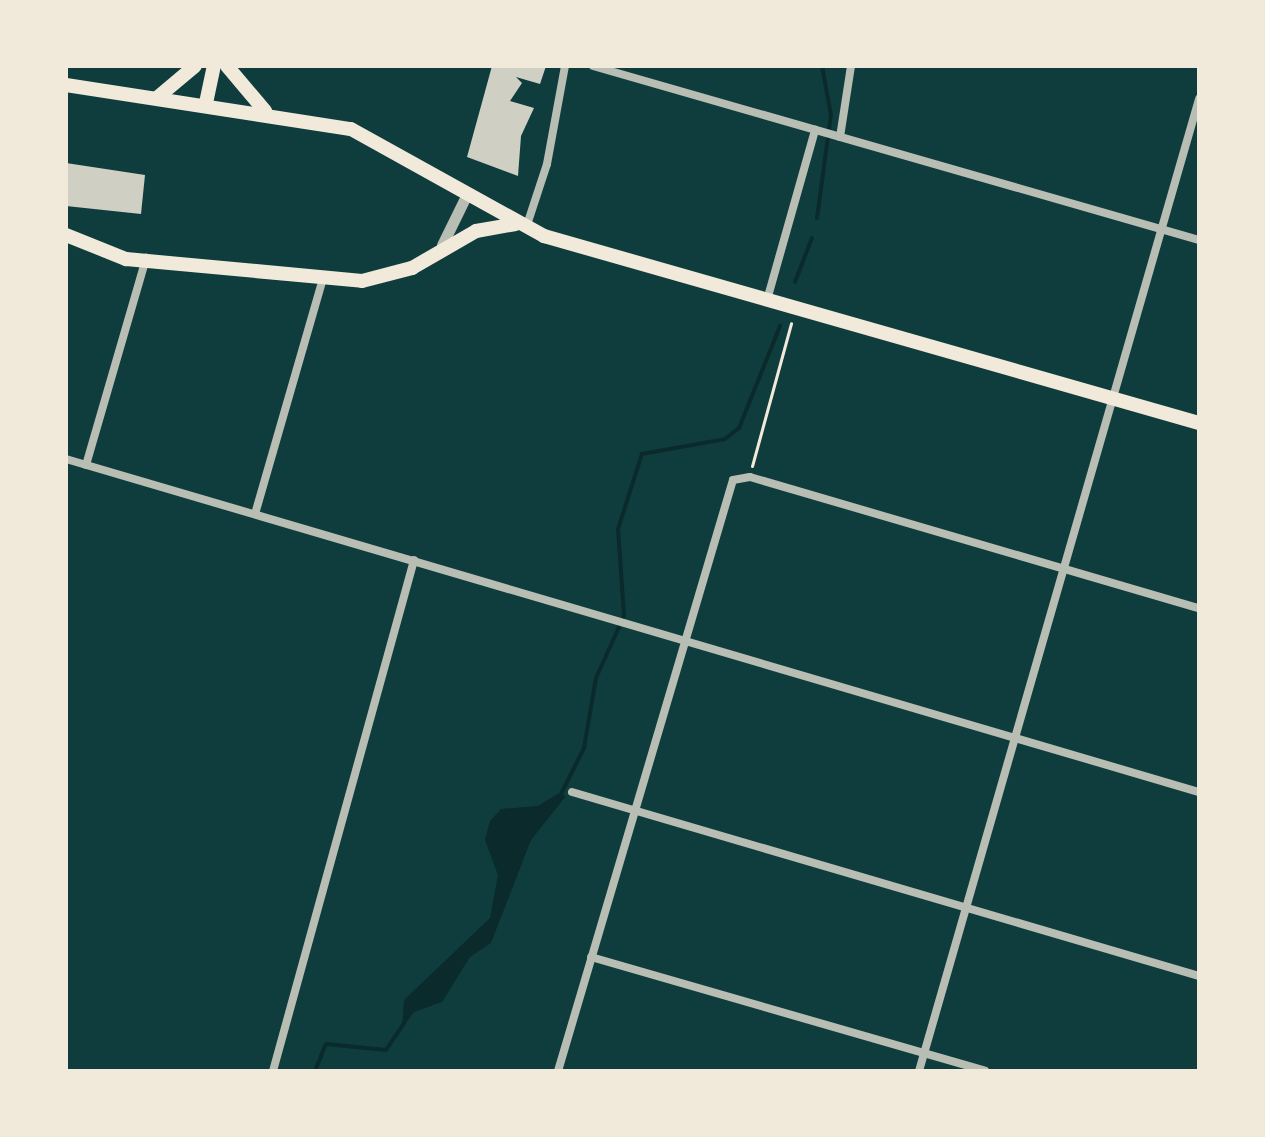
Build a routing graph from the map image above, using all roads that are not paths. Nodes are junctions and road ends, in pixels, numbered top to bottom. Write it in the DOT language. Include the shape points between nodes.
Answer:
graph roads {
  1 [pos="195,66"];
  2 [pos="214,66"];
  3 [pos="227,66"];
  4 [pos="565,66"];
  5 [pos="593,66"];
  6 [pos="851,66"];
  7 [pos="66,85"];
  8 [pos="158,97"];
  9 [pos="1199,99"];
  10 [pos="206,103"];
  11 [pos="265,111"];
  12 [pos="820,131"];
  13 [pos="840,137"];
  14 [pos="466,196"];
  15 [pos="520,227"];
  16 [pos="1161,229"];
  17 [pos="66,235"];
  18 [pos="1199,240"];
  19 [pos="442,245"];
  20 [pos="146,258"];
  21 [pos="323,279"];
  22 [pos="767,300"];
  23 [pos="1112,399"];
  24 [pos="1199,423"];
  25 [pos="66,459"];
  26 [pos="86,465"];
  27 [pos="255,514"];
  28 [pos="414,560"];
  29 [pos="1064,569"];
  30 [pos="1199,608"];
  31 [pos="682,643"];
  32 [pos="1014,739"];
  33 [pos="572,792"];
  34 [pos="1199,792"];
  35 [pos="634,814"];
  36 [pos="966,908"];
  37 [pos="591,957"];
  38 [pos="1199,976"];
  39 [pos="924,1053"];
  40 [pos="273,1071"];
  41 [pos="558,1071"];
  42 [pos="919,1071"];
  43 [pos="985,1071"];
  1 -- 8 [label="main road"];
  2 -- 10 [label="main road"];
  3 -- 11 [label="main road"];
  4 -- 15 [label="street" via="547,164"];
  5 -- 12 [label="street"];
  6 -- 13 [label="street"];
  7 -- 8 [label="main road"];
  8 -- 10 [label="main road"];
  9 -- 16 [label="street"];
  10 -- 11 [label="main road"];
  11 -- 14 [label="main road" via="375,138"];
  12 -- 13 [label="street"];
  12 -- 22 [label="street"];
  13 -- 16 [label="street"];
  14 -- 15 [label="main road"];
  14 -- 19 [label="street"];
  15 -- 19 [label="main road"];
  15 -- 22 [label="main road"];
  16 -- 18 [label="street"];
  16 -- 23 [label="street"];
  17 -- 20 [label="main road" via="97,253"];
  19 -- 21 [label="main road" via="395,276"];
  20 -- 21 [label="main road"];
  20 -- 26 [label="street"];
  21 -- 27 [label="street"];
  22 -- 23 [label="main road"];
  23 -- 24 [label="main road"];
  23 -- 29 [label="street"];
  25 -- 26 [label="street"];
  26 -- 27 [label="street"];
  27 -- 28 [label="street"];
  28 -- 31 [label="street"];
  28 -- 40 [label="street"];
  29 -- 30 [label="street"];
  29 -- 31 [label="street" via="750,477 733,480"];
  29 -- 32 [label="street"];
  31 -- 32 [label="street"];
  31 -- 35 [label="street"];
  32 -- 34 [label="street"];
  32 -- 36 [label="street"];
  33 -- 35 [label="street"];
  35 -- 36 [label="street"];
  35 -- 37 [label="street"];
  36 -- 38 [label="street"];
  36 -- 39 [label="street"];
  37 -- 39 [label="street"];
  37 -- 41 [label="street"];
  39 -- 42 [label="street"];
  39 -- 43 [label="street"];
}
